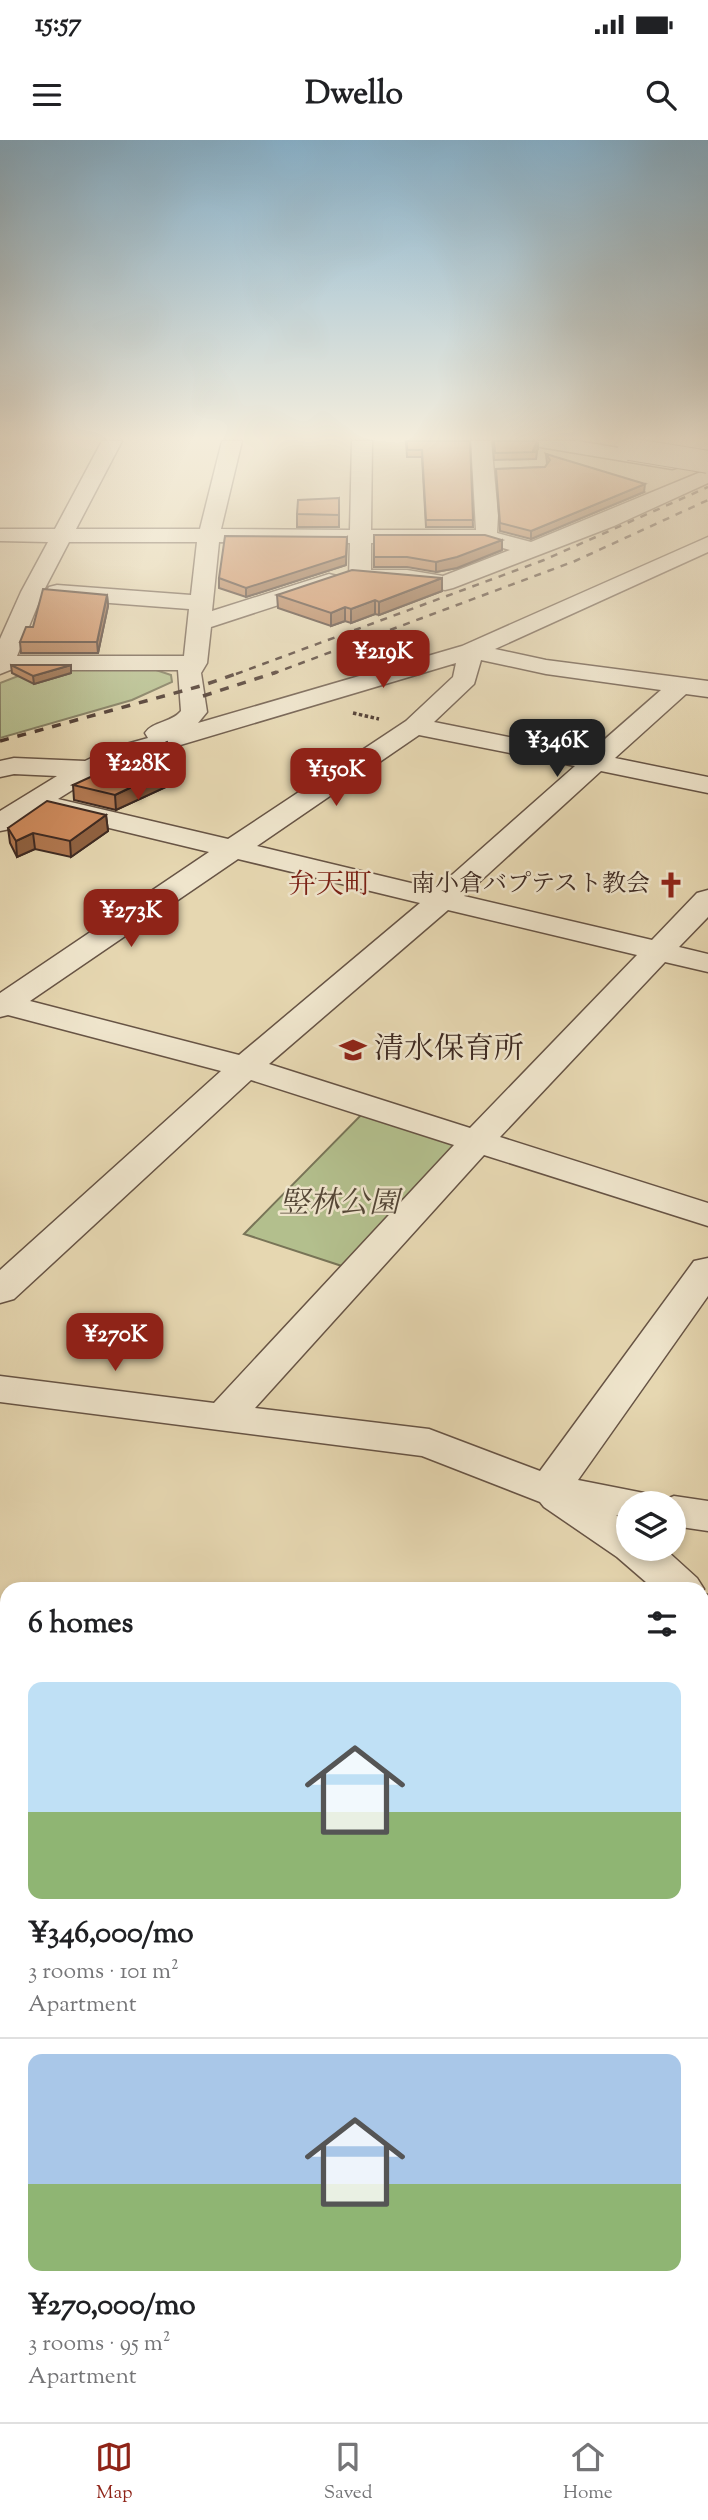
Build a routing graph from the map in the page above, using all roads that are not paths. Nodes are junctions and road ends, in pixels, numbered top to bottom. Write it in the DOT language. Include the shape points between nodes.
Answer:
graph roads {
  1 [pos="55,547"];
  2 [pos="208,547"];
  3 [pos="360,547"];
  4 [pos="525,547"];
  5 [pos="540,547"];
  6 [pos="701,547"];
  7 [pos="534,550"];
  8 [pos="360,571"];
  9 [pos="26,590"];
  10 [pos="608,591"];
  11 [pos="201,612"];
  12 [pos="471,651"];
  13 [pos="195,663"];
  14 [pos="1,667"];
  15 [pos="681,685"];
  16 [pos="708,689"];
  17 [pos="415,726"];
  18 [pos="596,762"];
  19 [pos="0,769"];
  20 [pos="91,769"];
  21 [pos="708,785"];
  22 [pos="32,801"];
  23 [pos="0,823"];
  24 [pos="231,850"];
  25 [pos="444,898"];
  26 [pos="708,899"];
  27 [pos="659,951"];
  28 [pos="708,964"];
  29 [pos="1,1005"];
  30 [pos="245,1067"];
  31 [pos="477,1141"];
  32 [pos="708,1215"];
  33 [pos="0,1291"];
  34 [pos="700,1292"];
  35 [pos="0,1389"];
  36 [pos="223,1418"];
  37 [pos="549,1490"];
  38 [pos="616,1501"];
  39 [pos="686,1513"];
  40 [pos="708,1516"];
  41 [pos="616,1537"];
  42 [pos="652,1561"];
  43 [pos="674,1582"];
  1 -- 9 [label="street"];
  2 -- 11 [label="street"];
  3 -- 8 [label="street"];
  4 -- 7 [label="street"];
  5 -- 7 [label="street"];
  6 -- 10 [label="street"];
  7 -- 8 [label="street" via="445,583 360,577"];
  8 -- 11 [label="street"];
  9 -- 11 [label="street" via="164,602"];
  9 -- 14 [label="street"];
  10 -- 12 [label="street"];
  10 -- 13 [label="street" via="575,594 434,652 261,701 232,704 208,699"];
  11 -- 13 [label="street"];
  12 -- 15 [label="street" via="546,667"];
  12 -- 17 [label="street" via="465,678"];
  12 -- 20 [label="street" via="121,754"];
  13 -- 14 [label="street"];
  13 -- 20 [label="street" via="189,673 194,712 188,721 119,746 98,758"];
  15 -- 16 [label="street"];
  15 -- 18 [label="street"];
  17 -- 18 [label="street"];
  17 -- 24 [label="street"];
  18 -- 21 [label="street"];
  18 -- 25 [label="street"];
  19 -- 20 [label="street"];
  20 -- 22 [label="street"];
  22 -- 23 [label="street"];
  22 -- 24 [label="street"];
  24 -- 25 [label="street"];
  24 -- 29 [label="street"];
  25 -- 27 [label="street"];
  25 -- 30 [label="street"];
  26 -- 27 [label="street"];
  27 -- 28 [label="street"];
  27 -- 31 [label="street"];
  29 -- 30 [label="street"];
  30 -- 31 [label="street"];
  30 -- 33 [label="street"];
  31 -- 32 [label="street"];
  31 -- 36 [label="street"];
  34 -- 37 [label="street"];
  35 -- 36 [label="street"];
  36 -- 37 [label="street" via="429,1443"];
  37 -- 38 [label="street"];
  37 -- 41 [label="street"];
  39 -- 40 [label="street"];
  42 -- 43 [label="street"];
}
